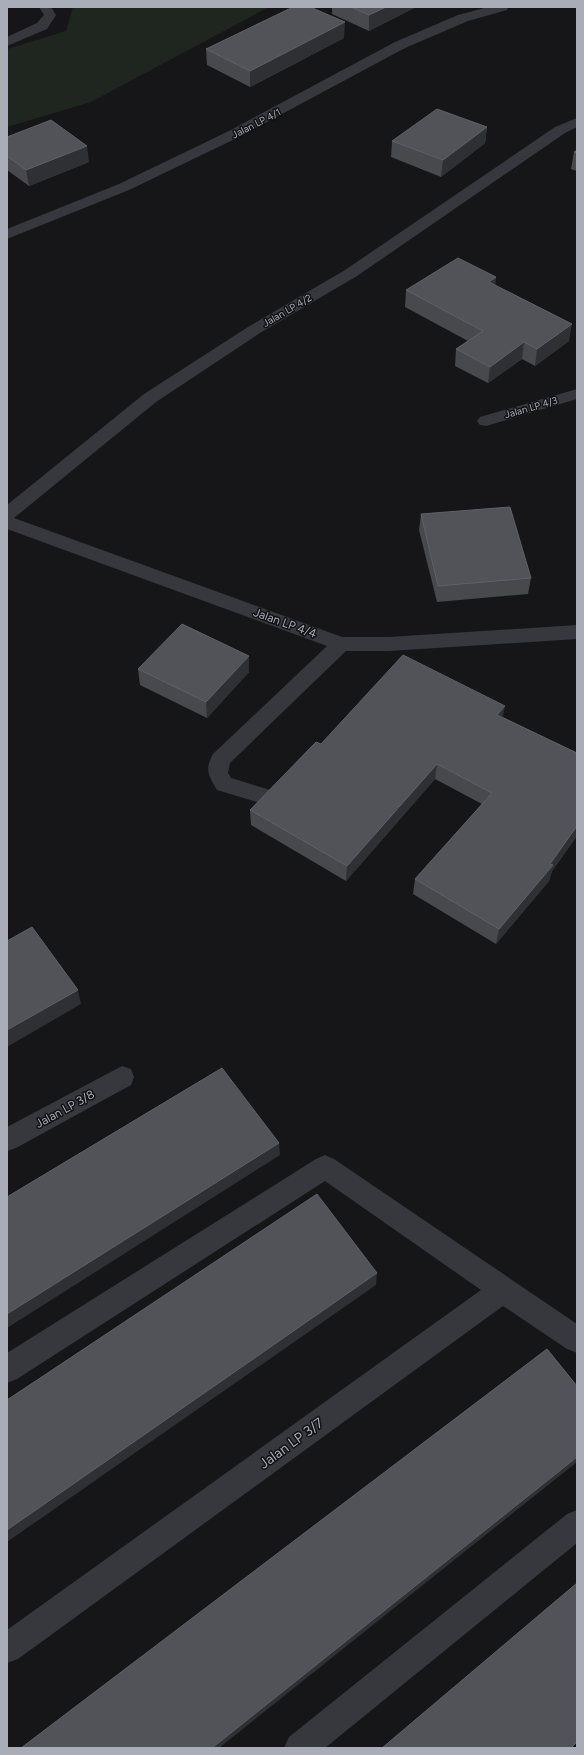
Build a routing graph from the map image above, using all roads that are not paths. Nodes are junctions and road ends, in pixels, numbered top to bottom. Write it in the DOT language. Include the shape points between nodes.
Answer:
graph roads {
  1 [pos="45,7"];
  2 [pos="502,7"];
  3 [pos="7,42"];
  4 [pos="577,122"];
  5 [pos="7,234"];
  6 [pos="577,394"];
  7 [pos="486,420"];
  8 [pos="7,514"];
  9 [pos="7,522"];
  10 [pos="577,632"];
  11 [pos="341,644"];
  12 [pos="263,796"];
  13 [pos="122,1077"];
  14 [pos="7,1140"];
  15 [pos="503,1290"];
  16 [pos="577,1340"];
  17 [pos="7,1369"];
  18 [pos="577,1524"];
  19 [pos="7,1648"];
  20 [pos="300,1748"];
  1 -- 3 [label="street" via="50,15 42,26"];
  2 -- 5 [label="street, Jalan LP 4/1" via="464,18 400,45 322,88 124,187"];
  4 -- 8 [label="street, Jalan LP 4/2" via="560,130 350,273 254,330 150,398"];
  6 -- 7 [label="street, Jalan LP 4/3"];
  9 -- 11 [label="street, Jalan LP 4/4"];
  10 -- 11 [label="street, Jalan LP 4/4" via="389,644"];
  11 -- 12 [label="street" via="220,760 218,773 224,784"];
  13 -- 14 [label="street, Jalan LP 3/8"];
  15 -- 16 [label="street"];
  15 -- 17 [label="street" via="325,1167"];
  15 -- 19 [label="street, Jalan LP 3/7"];
  18 -- 20 [label="street"];
}
